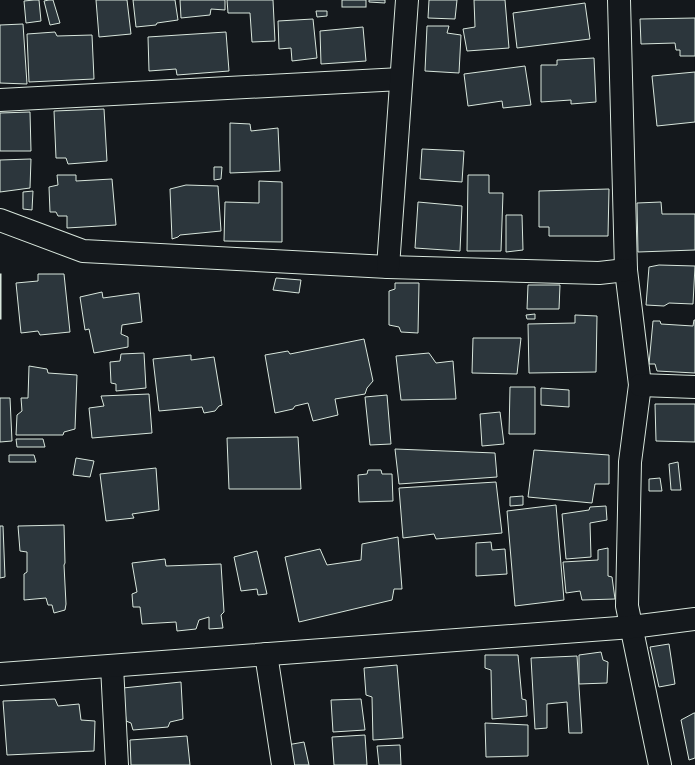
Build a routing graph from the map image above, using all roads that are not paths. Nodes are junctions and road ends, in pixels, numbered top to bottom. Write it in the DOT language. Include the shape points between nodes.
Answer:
graph roads {
  1 [pos="407,0"];
  2 [pos="619,0"];
  3 [pos="401,79"];
  4 [pos="0,100"];
  5 [pos="0,220"];
  6 [pos="388,267"];
  7 [pos="626,270"];
  8 [pos="640,385"];
  9 [pos="695,387"];
  10 [pos="695,619"];
  11 [pos="632,627"];
  12 [pos="266,654"];
  13 [pos="112,666"];
  14 [pos="0,674"];
  15 [pos="117,765"];
  16 [pos="282,765"];
  17 [pos="660,765"];
  1 -- 3 [label="street"];
  2 -- 7 [label="street"];
  3 -- 4 [label="street"];
  3 -- 6 [label="street"];
  5 -- 6 [label="street" via="83,251"];
  6 -- 7 [label="street" via="599,273"];
  7 -- 8 [label="street"];
  8 -- 9 [label="street"];
  8 -- 11 [label="street" via="630,462 627,606"];
  10 -- 11 [label="street"];
  11 -- 12 [label="street"];
  11 -- 17 [label="street"];
  12 -- 13 [label="street"];
  12 -- 16 [label="street"];
  13 -- 14 [label="street"];
  13 -- 15 [label="street"];
}
